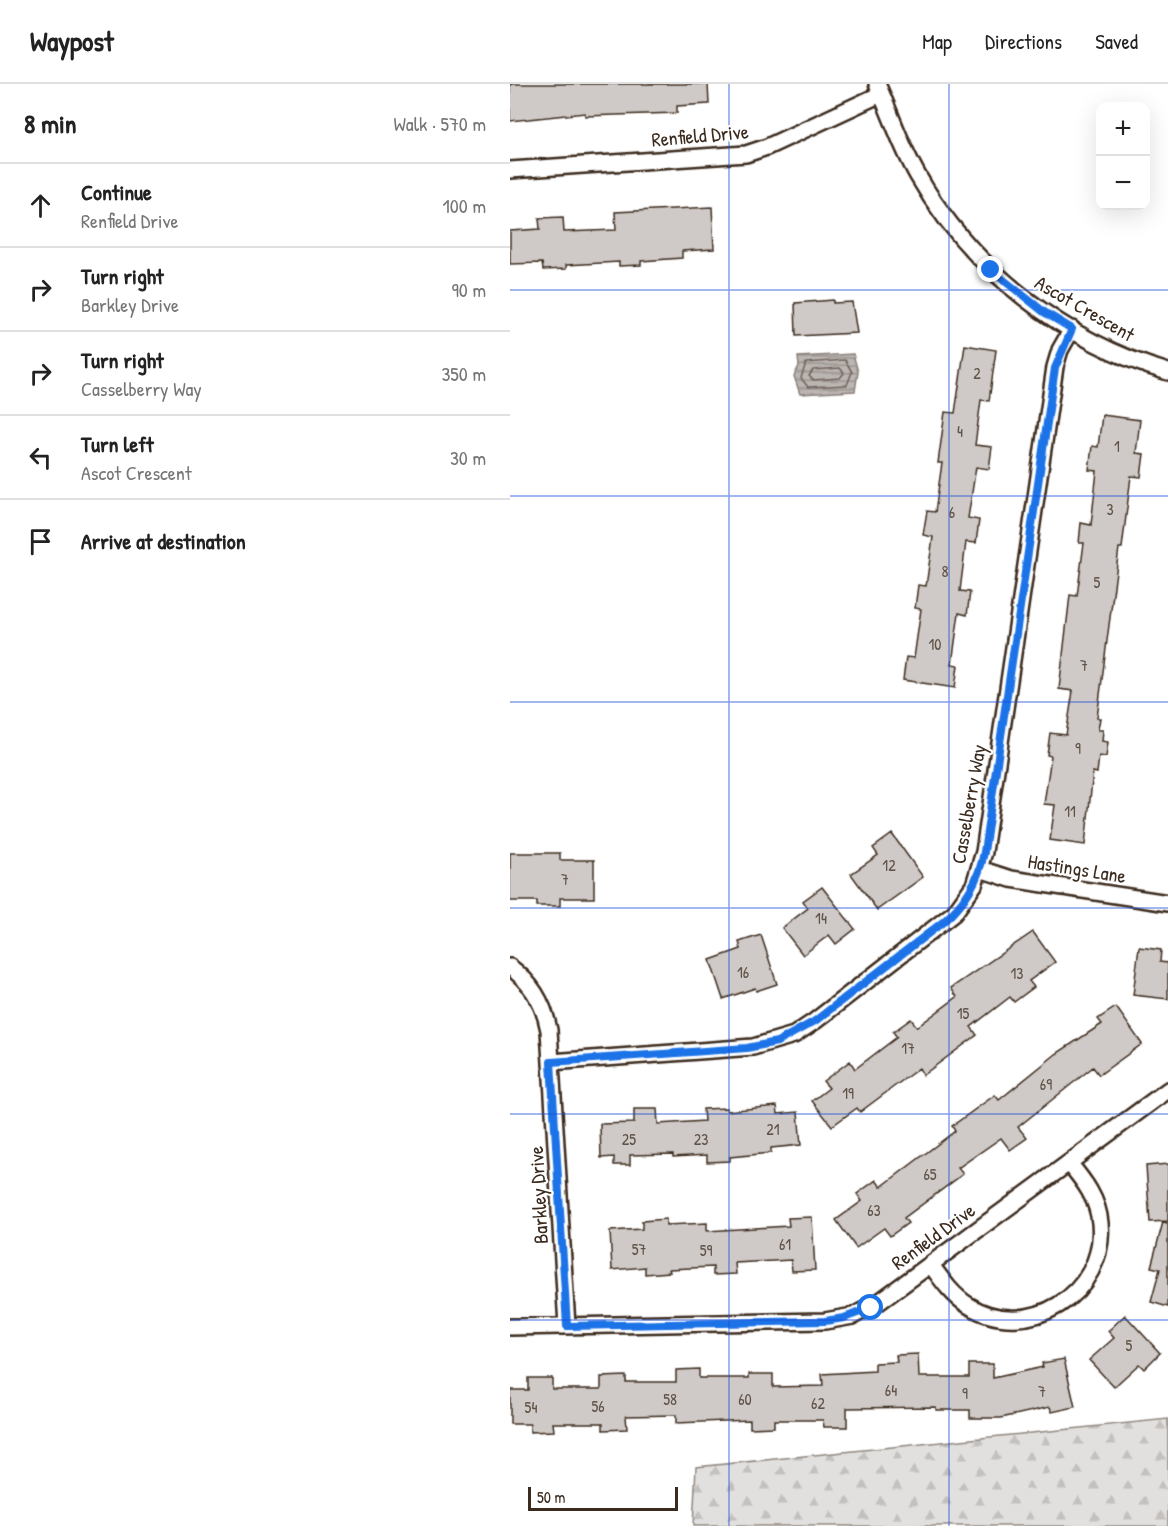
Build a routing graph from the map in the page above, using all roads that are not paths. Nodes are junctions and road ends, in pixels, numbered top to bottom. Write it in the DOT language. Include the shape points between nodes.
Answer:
graph roads {
  1 [pos="879,89"];
  2 [pos="510,170"];
  3 [pos="1072,329"];
  4 [pos="1168,372"];
  5 [pos="980,869"];
  6 [pos="1168,903"];
  7 [pos="510,967"];
  8 [pos="551,1062"];
  9 [pos="1168,1090"];
  10 [pos="1070,1162"];
  11 [pos="931,1265"];
  12 [pos="567,1326"];
  13 [pos="510,1327"];
  1 -- 2 [label="street, Renfield Drive" via="746,154"];
  1 -- 3 [label="street, Ascot Crescent" via="917,175 949,223 1008,284"];
  3 -- 4 [label="street, Ascot Crescent"];
  3 -- 5 [label="street, Casselberry Way" via="1055,368"];
  5 -- 6 [label="street, Hastings Lane" via="1013,880"];
  5 -- 8 [label="street, Casselberry Way" via="967,897 948,918 789,1037 747,1048"];
  7 -- 8 [label="street, Barkley Drive" via="543,1006"];
  8 -- 12 [label="street, Barkley Drive"];
  9 -- 10 [label="street, Renfield Drive"];
  10 -- 11 [label="street, Renfield Drive"];
  10 -- 11 [label="street" via="1094,1199 1100,1233 1090,1273 1069,1299 1031,1317 989,1315 959,1299"];
  11 -- 12 [label="street, Renfield Drive" via="871,1308 835,1320"];
  12 -- 13 [label="street, Renfield Drive"];
}
